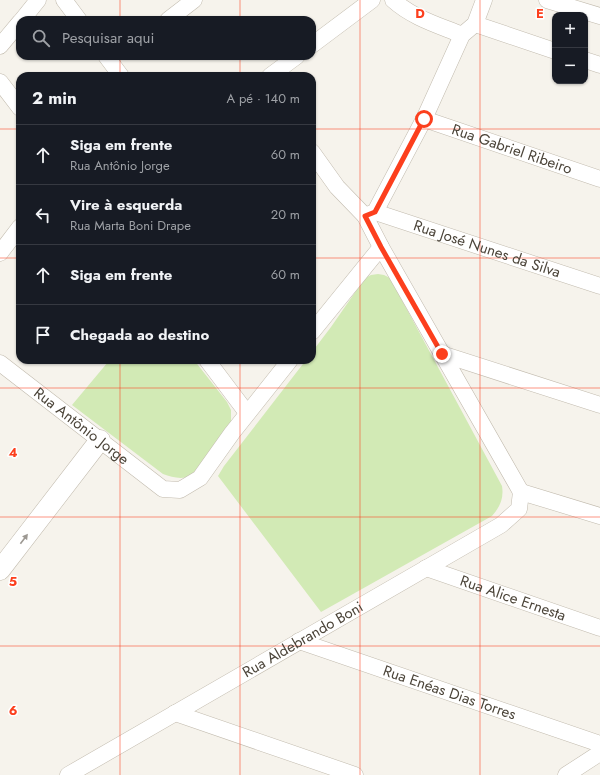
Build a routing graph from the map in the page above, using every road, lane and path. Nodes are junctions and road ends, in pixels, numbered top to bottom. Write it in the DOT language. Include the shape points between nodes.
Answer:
graph roads {
  1 [pos="38,0"];
  2 [pos="64,0"];
  3 [pos="194,0"];
  4 [pos="372,0"];
  5 [pos="393,0"];
  6 [pos="484,0"];
  7 [pos="547,0"];
  8 [pos="25,16"];
  9 [pos="76,16"];
  10 [pos="173,16"];
  11 [pos="600,16"];
  12 [pos="475,24"];
  13 [pos="16,27"];
  14 [pos="462,35"];
  15 [pos="316,42"];
  16 [pos="0,46"];
  17 [pos="552,50"];
  18 [pos="114,60"];
  19 [pos="292,60"];
  20 [pos="588,61"];
  21 [pos="600,65"];
  22 [pos="119,72"];
  23 [pos="275,72"];
  24 [pos="0,82"];
  25 [pos="16,103"];
  26 [pos="424,119"];
  27 [pos="316,158"];
  28 [pos="600,179"];
  29 [pos="370,214"];
  30 [pos="16,232"];
  31 [pos="381,247"];
  32 [pos="0,253"];
  33 [pos="600,286"];
  34 [pos="316,327"];
  35 [pos="442,354"];
  36 [pos="0,363"];
  37 [pos="210,364"];
  38 [pos="287,364"];
  39 [pos="600,405"];
  40 [pos="247,413"];
  41 [pos="100,440"];
  42 [pos="520,492"];
  43 [pos="600,516"];
  44 [pos="426,568"];
  45 [pos="0,570"];
  46 [pos="600,628"];
  47 [pos="299,642"];
  48 [pos="175,714"];
  49 [pos="600,744"];
  50 [pos="600,753"];
  51 [pos="68,775"];
  52 [pos="355,775"];
  53 [pos="566,775"];
  1 -- 8 [label="street"];
  2 -- 9 [label="street"];
  3 -- 10 [label="street"];
  4 -- 15 [label="street"];
  5 -- 14 [label="street" via="419,17"];
  6 -- 12 [label="street"];
  7 -- 11 [label="street"];
  12 -- 14 [label="street"];
  12 -- 17 [label="street"];
  13 -- 16 [label="street"];
  14 -- 26 [label="street"];
  18 -- 22 [label="street"];
  19 -- 23 [label="street"];
  20 -- 21 [label="street"];
  24 -- 25 [label="street"];
  26 -- 28 [label="street, Rua Gabriel Ribeiro"];
  26 -- 29 [label="street"];
  27 -- 29 [label="street" via="337,187"];
  29 -- 31 [label="street"];
  29 -- 33 [label="street, Rua José Nunes da Silva"];
  30 -- 32 [label="street"];
  31 -- 34 [label="street"];
  31 -- 35 [label="street"];
  35 -- 39 [label="street"];
  35 -- 42 [label="street"];
  36 -- 41 [label="street, Rua Antônio Jorge"];
  37 -- 40 [label="street"];
  38 -- 40 [label="street"];
  40 -- 41 [label="street, Rua Antônio Jorge" via="200,478 180,490 163,489"];
  45 -- 41 [label="street, one-way"];
  42 -- 43 [label="street"];
  42 -- 44 [label="street, Rua Aldebrando Boni" via="519,509 501,525"];
  44 -- 46 [label="street, Rua Alice Ernesta"];
  44 -- 47 [label="street, Rua Aldebrando Boni"];
  47 -- 48 [label="street, Rua Aldebrando Boni"];
  47 -- 49 [label="street, Rua Enéas Dias Torres"];
  48 -- 51 [label="street, Rua Aldebrando Boni"];
  48 -- 52 [label="street"];
  50 -- 53 [label="street"];
}
